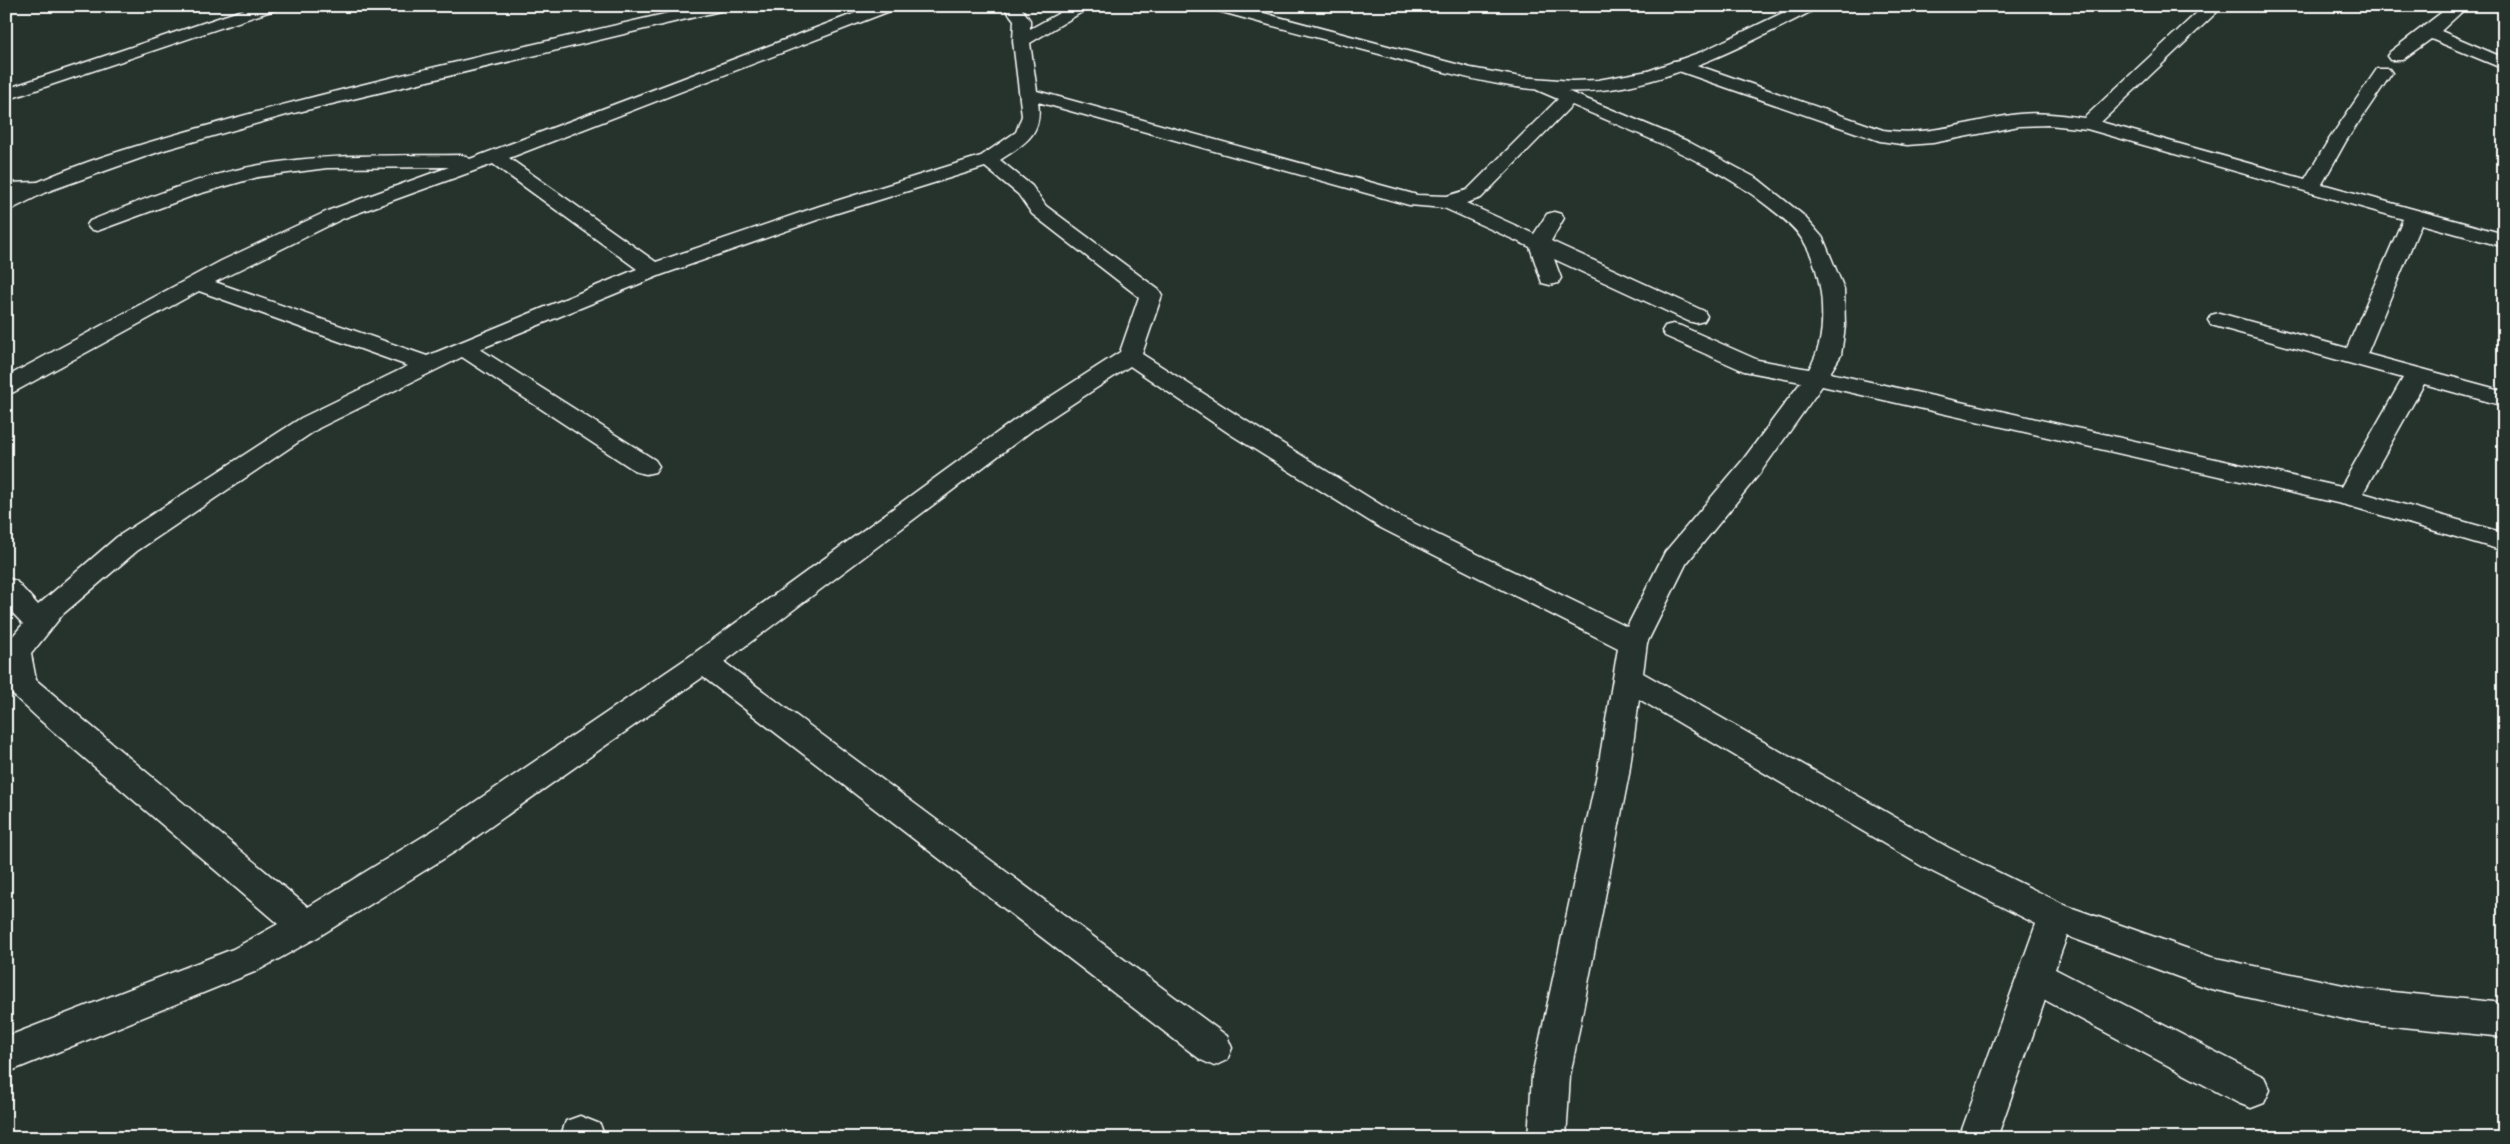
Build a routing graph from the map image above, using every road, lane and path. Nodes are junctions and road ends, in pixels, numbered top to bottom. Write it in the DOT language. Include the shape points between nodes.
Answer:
graph roads {
  1 [pos="270,6"];
  2 [pos="720,6"];
  3 [pos="889,6"];
  4 [pos="1011,6"];
  5 [pos="1084,6"];
  6 [pos="1217,6"];
  7 [pos="1810,6"];
  8 [pos="2454,7"];
  9 [pos="2212,8"];
  10 [pos="2429,32"];
  11 [pos="1021,41"];
  12 [pos="2396,56"];
  13 [pos="2504,64"];
  14 [pos="1679,66"];
  15 [pos="2383,73"];
  16 [pos="1543,86"];
  17 [pos="1028,94"];
  18 [pos="6,95"];
  19 [pos="1570,97"];
  20 [pos="2088,124"];
  21 [pos="489,159"];
  22 [pos="988,160"];
  23 [pos="2311,186"];
  24 [pos="39,188"];
  25 [pos="6,189"];
  26 [pos="1448,202"];
  27 [pos="6,206"];
  28 [pos="2414,216"];
  29 [pos="1554,218"];
  30 [pos="97,225"];
  31 [pos="2504,241"];
  32 [pos="1539,244"];
  33 [pos="653,270"];
  34 [pos="1550,278"];
  35 [pos="197,283"];
  36 [pos="1696,316"];
  37 [pos="2219,320"];
  38 [pos="1673,331"];
  39 [pos="463,348"];
  40 [pos="1130,356"];
  41 [pos="2354,358"];
  42 [pos="429,365"];
  43 [pos="1822,366"];
  44 [pos="2417,375"];
  45 [pos="6,387"];
  46 [pos="2504,399"];
  47 [pos="646,466"];
  48 [pos="2348,497"];
  49 [pos="2504,542"];
  50 [pos="6,588"];
  51 [pos="39,624"];
  52 [pos="1633,643"];
  53 [pos="703,662"];
  54 [pos="1628,678"];
  55 [pos="2056,917"];
  56 [pos="306,926"];
  57 [pos="2035,977"];
  58 [pos="2504,1020"];
  59 [pos="1214,1048"];
  60 [pos="6,1055"];
  61 [pos="2251,1090"];
  62 [pos="1547,1138"];
  63 [pos="1978,1138"];
  1 -- 18 [label="street"];
  2 -- 24 [label="street" via="284,110 156,146"];
  3 -- 21 [label="street"];
  4 -- 11 [label="street" via="1022,20"];
  5 -- 11 [label="street"];
  6 -- 16 [label="street" via="1494,79"];
  7 -- 14 [label="street"];
  8 -- 10 [label="street"];
  9 -- 20 [label="street"];
  10 -- 12 [label="street"];
  10 -- 13 [label="street"];
  11 -- 17 [label="street"];
  14 -- 16 [label="street" via="1598,85"];
  14 -- 20 [label="street" via="1880,135 1907,139 1933,138 2019,120 2049,119"];
  15 -- 23 [label="street"];
  16 -- 19 [label="street"];
  17 -- 22 [label="street" via="1031,116 1024,135"];
  17 -- 26 [label="street" via="1416,201"];
  19 -- 26 [label="street" via="1474,194"];
  19 -- 43 [label="street" via="1680,145 1750,183 1796,219 1813,238 1832,289 1834,326"];
  20 -- 23 [label="street"];
  21 -- 30 [label="street" via="282,166 178,194"];
  21 -- 33 [label="street"];
  21 -- 35 [label="street" via="337,214"];
  22 -- 33 [label="street" via="827,210"];
  22 -- 40 [label="street" via="1025,190 1038,210 1151,295"];
  23 -- 28 [label="street"];
  24 -- 25 [label="street"];
  24 -- 27 [label="street"];
  26 -- 32 [label="street"];
  28 -- 31 [label="street"];
  28 -- 41 [label="street"];
  29 -- 32 [label="street"];
  32 -- 34 [label="street"];
  32 -- 36 [label="street"];
  33 -- 39 [label="street"];
  35 -- 42 [label="street"];
  35 -- 45 [label="street"];
  37 -- 41 [label="street"];
  38 -- 43 [label="street" via="1752,366"];
  39 -- 42 [label="street"];
  39 -- 47 [label="street"];
  40 -- 52 [label="street" via="1388,521"];
  40 -- 53 [label="street" via="1025,424"];
  41 -- 44 [label="street"];
  42 -- 51 [label="street" via="310,423 127,544"];
  43 -- 48 [label="street"];
  43 -- 52 [label="street" via="1751,467 1675,559"];
  44 -- 46 [label="street"];
  44 -- 48 [label="street"];
  48 -- 49 [label="street"];
  50 -- 51 [label="street"];
  51 -- 56 [label="street" via="16,652 22,685"];
  52 -- 54 [label="street"];
  53 -- 56 [label="street" via="444,841"];
  53 -- 59 [label="street"];
  54 -- 55 [label="street" via="1937,858"];
  54 -- 62 [label="street" via="1613,774 1551,1076"];
  55 -- 57 [label="street"];
  55 -- 58 [label="street" via="2211,973 2362,1006"];
  56 -- 60 [label="street" via="245,960"];
  57 -- 61 [label="street"];
  57 -- 63 [label="street"];
}
